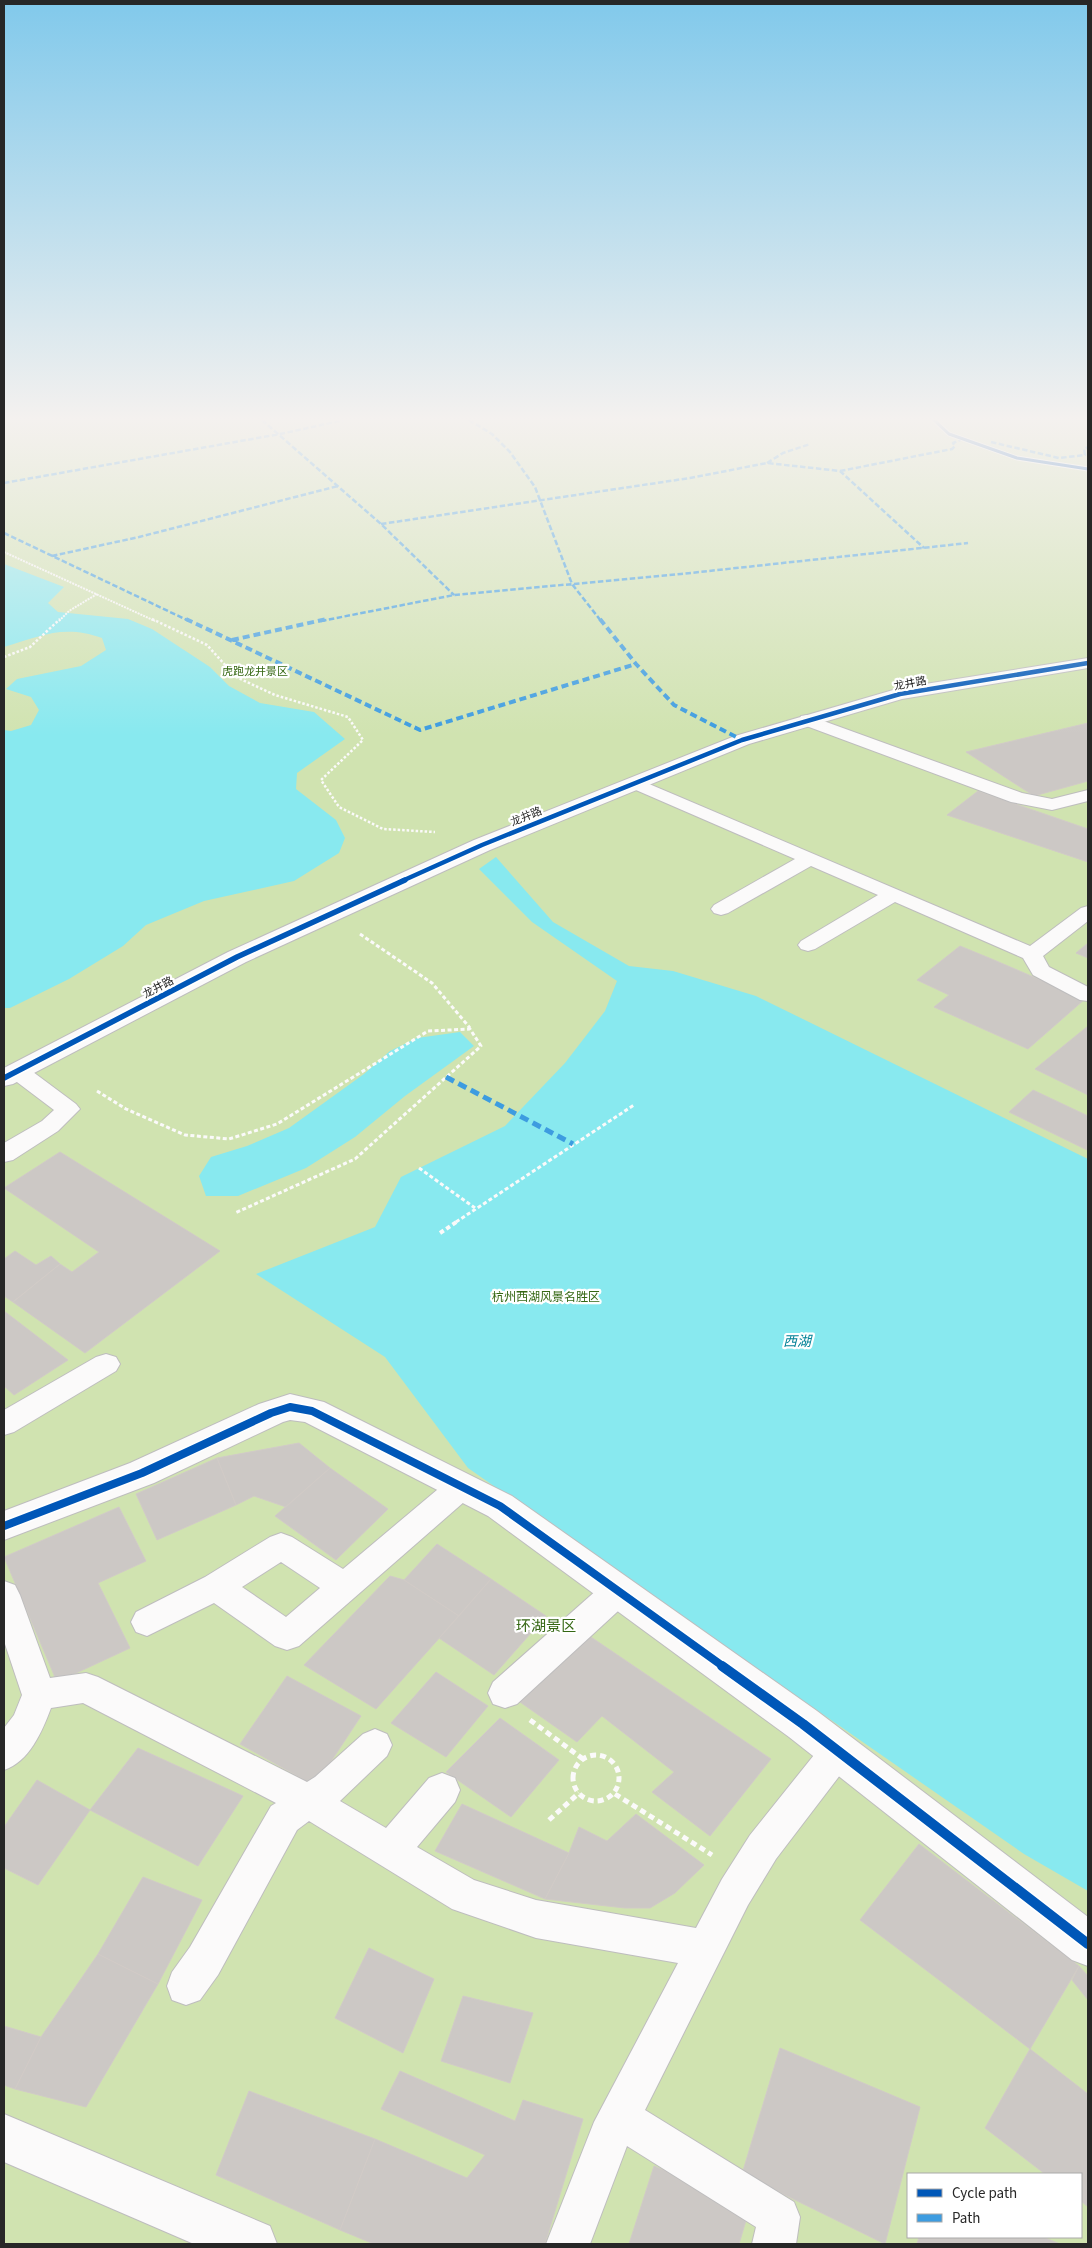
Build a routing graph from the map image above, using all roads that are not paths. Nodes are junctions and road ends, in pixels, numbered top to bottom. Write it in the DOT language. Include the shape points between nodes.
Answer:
graph roads {
  1 [pos="1088,663"];
  2 [pos="807,720"];
  3 [pos="635,783"];
  4 [pos="1088,795"];
  5 [pos="810,858"];
  6 [pos="894,894"];
  7 [pos="721,909"];
  8 [pos="1088,912"];
  9 [pos="808,945"];
  10 [pos="1032,954"];
  11 [pos="1088,995"];
  12 [pos="10,1075"];
  13 [pos="4,1154"];
  14 [pos="106,1364"];
  15 [pos="4,1424"];
  16 [pos="461,1487"];
  17 [pos="4,1526"];
  18 [pos="216,1587"];
  19 [pos="344,1587"];
  20 [pos="618,1591"];
  21 [pos="4,1595"];
  22 [pos="147,1622"];
  23 [pos="504,1693"];
  24 [pos="39,1695"];
  25 [pos="375,1745"];
  26 [pos="838,1751"];
  27 [pos="4,1754"];
  28 [pos="442,1790"];
  29 [pos="308,1801"];
  30 [pos="390,1852"];
  31 [pos="1088,1944"];
  32 [pos="705,1949"];
  33 [pos="186,1986"];
  34 [pos="619,2117"];
  35 [pos="4,2138"];
  36 [pos="252,2244"];
  37 [pos="568,2244"];
  38 [pos="774,2244"];
  1 -- 2 [label="street, 龙井路" via="900,694"];
  2 -- 3 [label="street, 龙井路" via="742,740"];
  2 -- 4 [label="lane" via="1017,798 1052,805"];
  3 -- 5 [label="lane"];
  3 -- 12 [label="street, 龙井路" via="482,845 237,957"];
  5 -- 6 [label="lane"];
  5 -- 7 [label="lane"];
  6 -- 9 [label="lane"];
  6 -- 10 [label="lane"];
  8 -- 10 [label="lane"];
  10 -- 11 [label="lane" via="1040,971"];
  12 -- 13 [label="lane" via="68,1109 50,1126"];
  14 -- 15 [label="lane"];
  16 -- 17 [label="street" via="312,1411 290,1407 142,1473"];
  16 -- 19 [label="lane"];
  16 -- 20 [label="street" via="500,1506"];
  18 -- 19 [label="lane" via="281,1546"];
  18 -- 19 [label="lane" via="287,1636"];
  18 -- 22 [label="lane"];
  20 -- 23 [label="lane"];
  20 -- 26 [label="street"];
  21 -- 24 [label="lane"];
  24 -- 27 [label="lane" via="26,1725"];
  24 -- 29 [label="lane" via="86,1688"];
  25 -- 29 [label="lane" via="328,1789"];
  26 -- 31 [label="street"];
  26 -- 32 [label="lane" via="763,1847"];
  28 -- 30 [label="lane"];
  29 -- 30 [label="lane"];
  29 -- 33 [label="lane" via="284,1818 204,1961"];
  30 -- 32 [label="lane" via="465,1896 536,1919"];
  32 -- 34 [label="lane"];
  34 -- 37 [label="lane"];
  34 -- 38 [label="lane" via="779,2217"];
  35 -- 36 [label="street"];
}
